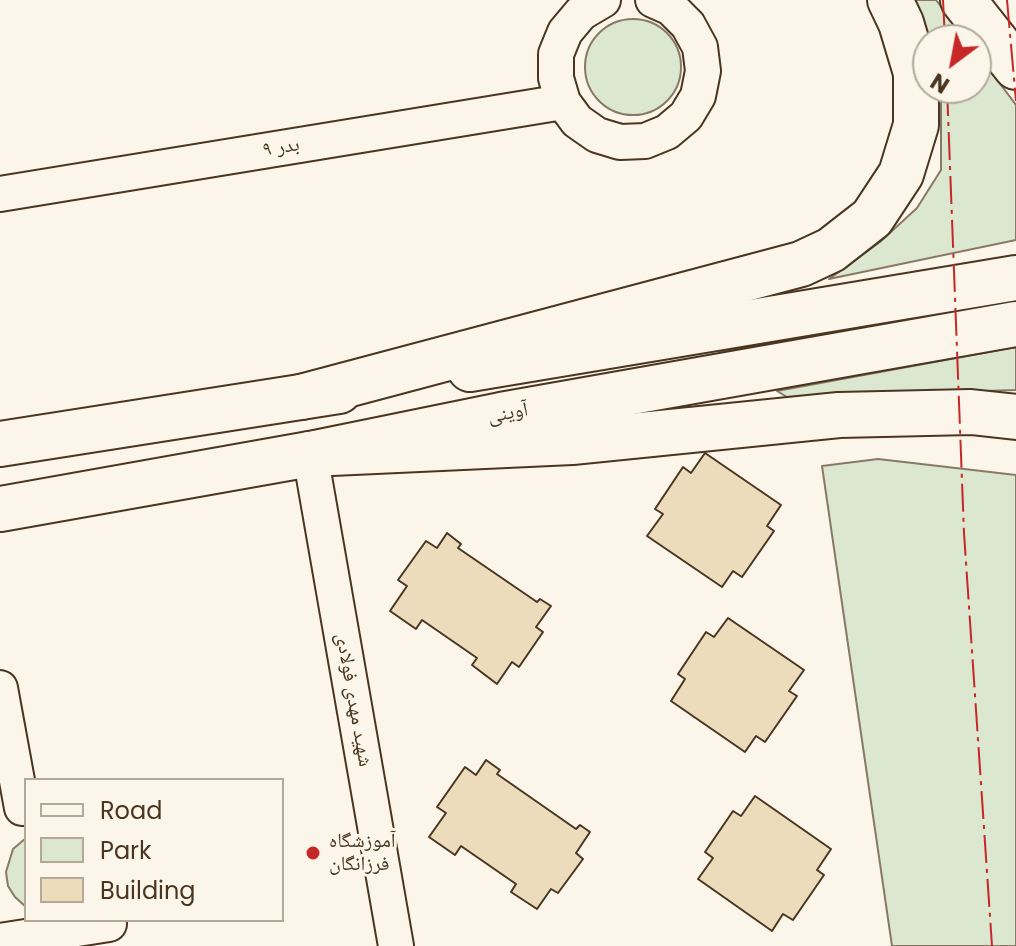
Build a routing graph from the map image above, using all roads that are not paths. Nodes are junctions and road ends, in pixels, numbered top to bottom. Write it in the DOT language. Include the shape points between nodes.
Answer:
graph roads {
  1 [pos="603,0"];
  2 [pos="653,0"];
  3 [pos="890,0"];
  4 [pos="963,0"];
  5 [pos="1016,67"];
  6 [pos="563,102"];
  7 [pos="0,194"];
  8 [pos="1016,278"];
  9 [pos="1016,324"];
  10 [pos="301,397"];
  11 [pos="1016,417"];
  12 [pos="0,444"];
  13 [pos="310,454"];
  14 [pos="0,509"];
  15 [pos="0,688"];
  16 [pos="16,809"];
  17 [pos="108,922"];
  18 [pos="0,941"];
  19 [pos="396,946"];
  1 -- 6 [label="street" via="581,13 556,54"];
  2 -- 6 [label="street" via="688,25 700,47 701,83 686,116 645,141 620,142 577,121"];
  3 -- 10 [label="main road" via="916,73 916,125 901,174 872,218 831,250 801,264"];
  4 -- 5 [label="main road"];
  6 -- 7 [label="street, بدر ۹"];
  8 -- 10 [label="main road"];
  9 -- 13 [label="main road, آوینی"];
  10 -- 12 [label="main road"];
  11 -- 13 [label="main road" via="971,412 839,415 572,442"];
  13 -- 14 [label="main road, آوینی"];
  13 -- 19 [label="street, شهید مهدی فولادی"];
  15 -- 16 [label="street"];
  17 -- 18 [label="street"];
}
